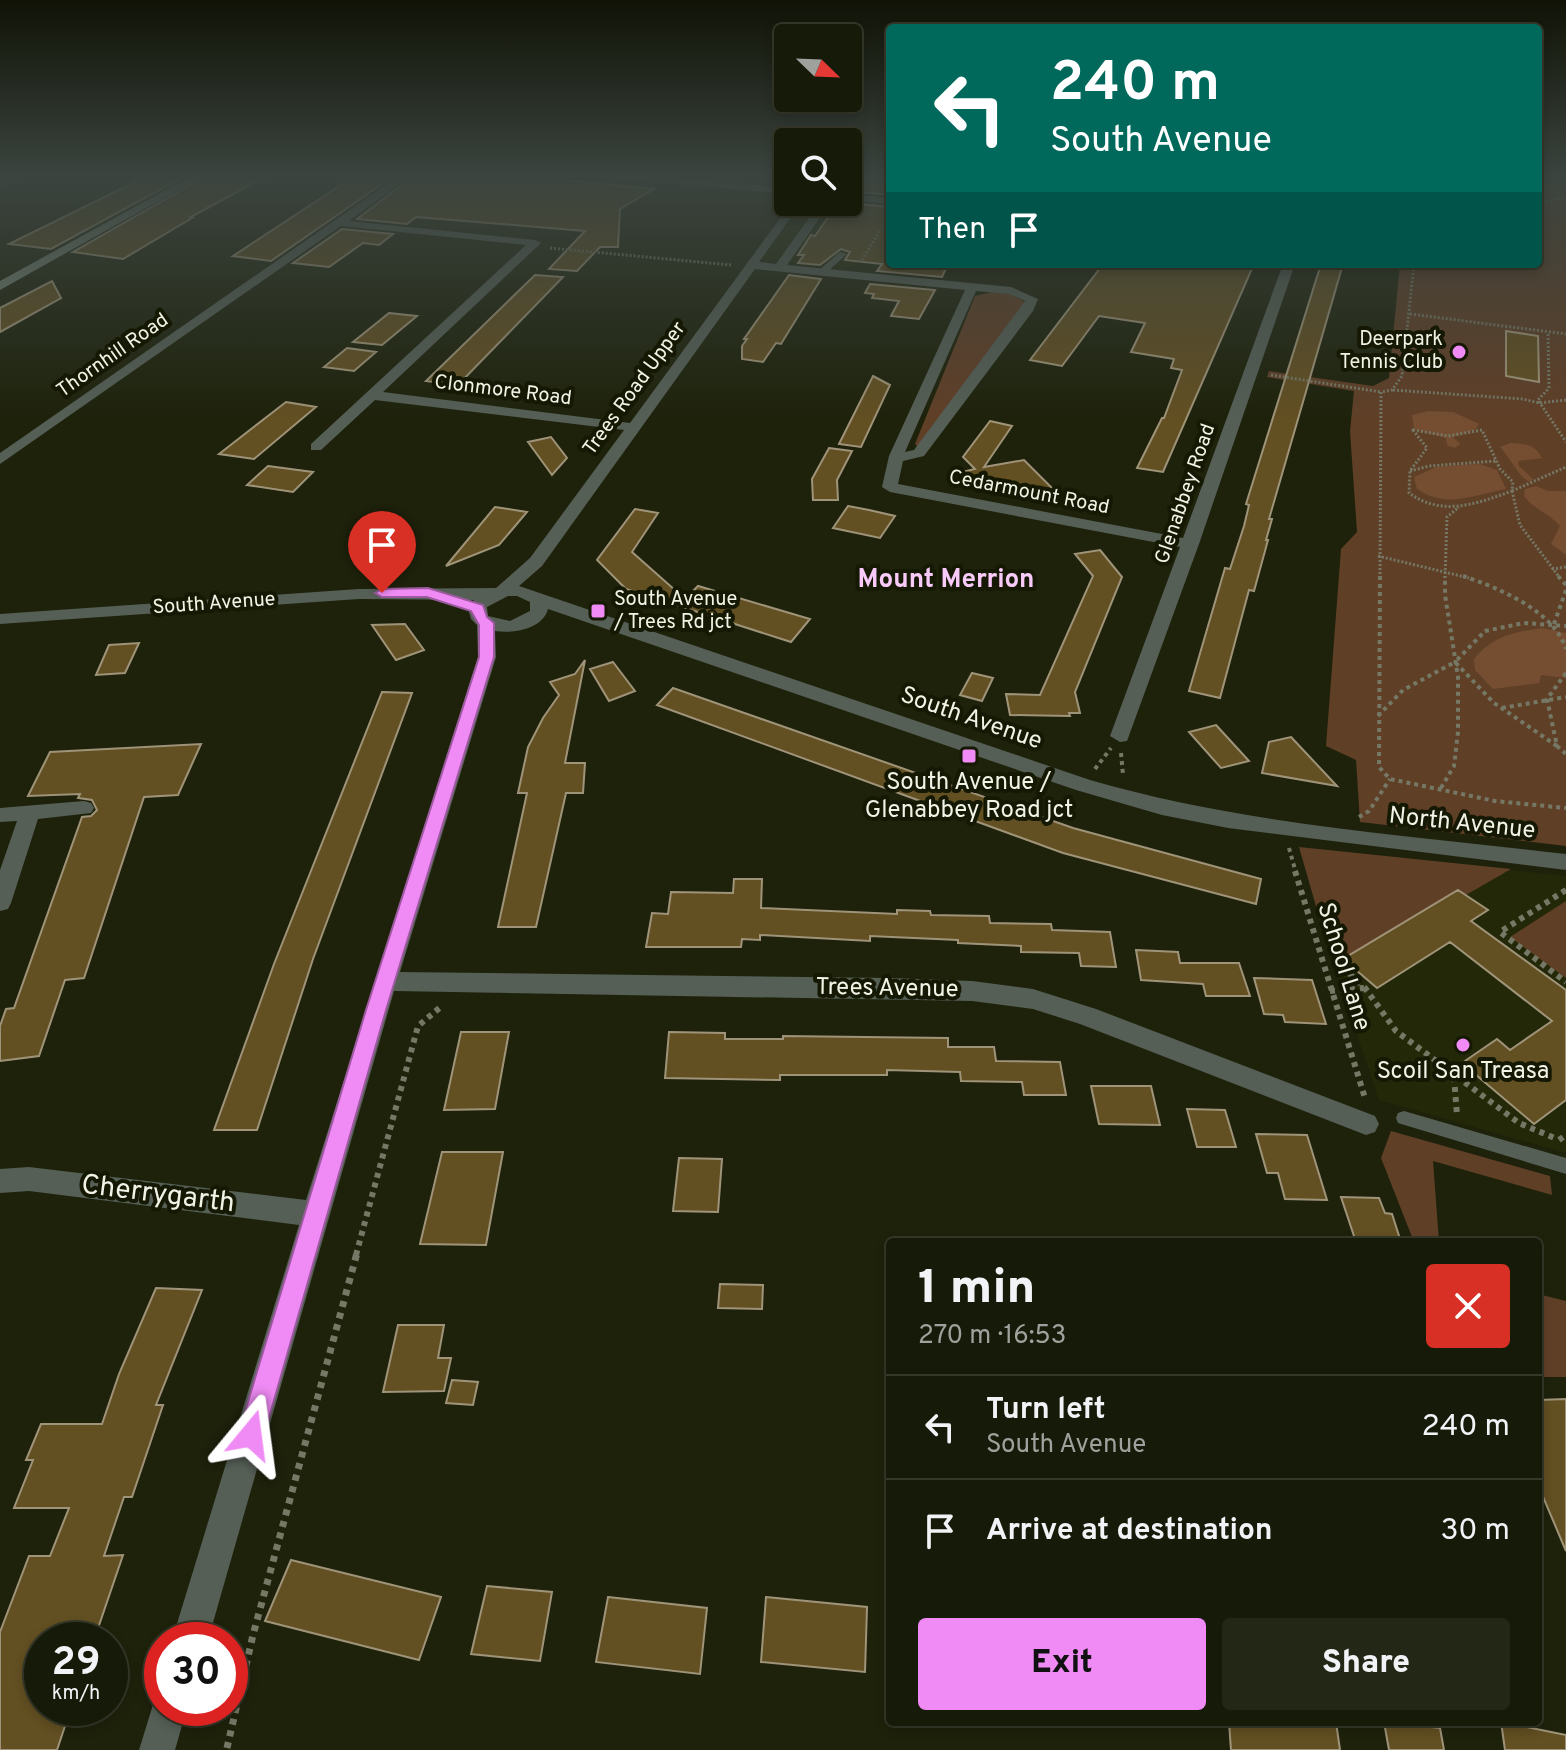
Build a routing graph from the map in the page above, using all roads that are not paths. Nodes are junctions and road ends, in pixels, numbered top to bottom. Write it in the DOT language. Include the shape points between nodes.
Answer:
graph roads {
  1 [pos="53,257"];
  2 [pos="291,257"];
  3 [pos="520,257"];
  4 [pos="758,257"];
  5 [pos="787,257"];
  6 [pos="840,257"];
  7 [pos="752,265"];
  8 [pos="780,267"];
  9 [pos="1288,268"];
  10 [pos="822,272"];
  11 [pos="0,286"];
  12 [pos="972,287"];
  13 [pos="1049,291"];
  14 [pos="1025,296"];
  15 [pos="371,395"];
  16 [pos="631,427"];
  17 [pos="316,447"];
  18 [pos="896,456"];
  19 [pos="0,460"];
  20 [pos="1191,544"];
  21 [pos="536,562"];
  22 [pos="537,598"];
  23 [pos="489,605"];
  24 [pos="582,615"];
  25 [pos="0,619"];
  26 [pos="525,622"];
  27 [pos="487,657"];
  28 [pos="1120,736"];
  29 [pos="84,808"];
  30 [pos="30,812"];
  31 [pos="0,815"];
  32 [pos="1355,827"];
  33 [pos="1566,862"];
  34 [pos="0,903"];
  35 [pos="385,981"];
  36 [pos="1366,1113"];
  37 [pos="1404,1118"];
  38 [pos="1566,1166"];
  39 [pos="0,1181"];
  40 [pos="316,1214"];
  41 [pos="195,1622"];
  42 [pos="164,1726"];
  43 [pos="157,1750"];
  1 -- 11 [label="main road"];
  2 -- 19 [label="street, Thornhill Road"];
  3 -- 15 [label="street, Clonmore Road"];
  4 -- 7 [label="street, Trees Road Upper"];
  5 -- 8 [label="street"];
  6 -- 10 [label="lane"];
  7 -- 8 [label="street"];
  7 -- 16 [label="street, Trees Road Upper"];
  8 -- 10 [label="street"];
  9 -- 20 [label="street, Glenabbey Road"];
  10 -- 12 [label="street"];
  12 -- 14 [label="street"];
  12 -- 18 [label="street, Cedarmount Road"];
  13 -- 14 [label="street"];
  14 -- 18 [label="street, Cedarmount Road" via="1032,299 1029,308 919,453"];
  15 -- 16 [label="street, Clonmore Road"];
  15 -- 17 [label="street, Clonmore Road"];
  16 -- 21 [label="street, Trees Road Upper"];
  18 -- 20 [label="street, Cedarmount Road" via="890,487"];
  20 -- 28 [label="street, Glenabbey Road"];
  21 -- 22 [label="street"];
  21 -- 23 [label="street, Trees Road Upper"];
  22 -- 23 [label="street, South Avenue" via="520,591"];
  22 -- 24 [label="street, South Avenue"];
  22 -- 26 [label="street" via="539,613"];
  23 -- 25 [label="street, South Avenue" via="428,592"];
  23 -- 26 [label="street, South Avenue"];
  23 -- 27 [label="street"];
  24 -- 26 [label="street, South Avenue"];
  24 -- 32 [label="street, South Avenue" via="1125,797 1228,821"];
  26 -- 27 [label="street"];
  27 -- 35 [label="street"];
  29 -- 30 [label="street"];
  30 -- 31 [label="street"];
  30 -- 34 [label="street"];
  32 -- 33 [label="street, North Avenue"];
  35 -- 36 [label="street, Trees Avenue" via="889,988 1033,999"];
  35 -- 40 [label="street"];
  37 -- 38 [label="lane"];
  39 -- 40 [label="street, Cherrygarth" via="29,1179"];
  40 -- 41 [label="street"];
  42 -- 43 [label="street"];
}
